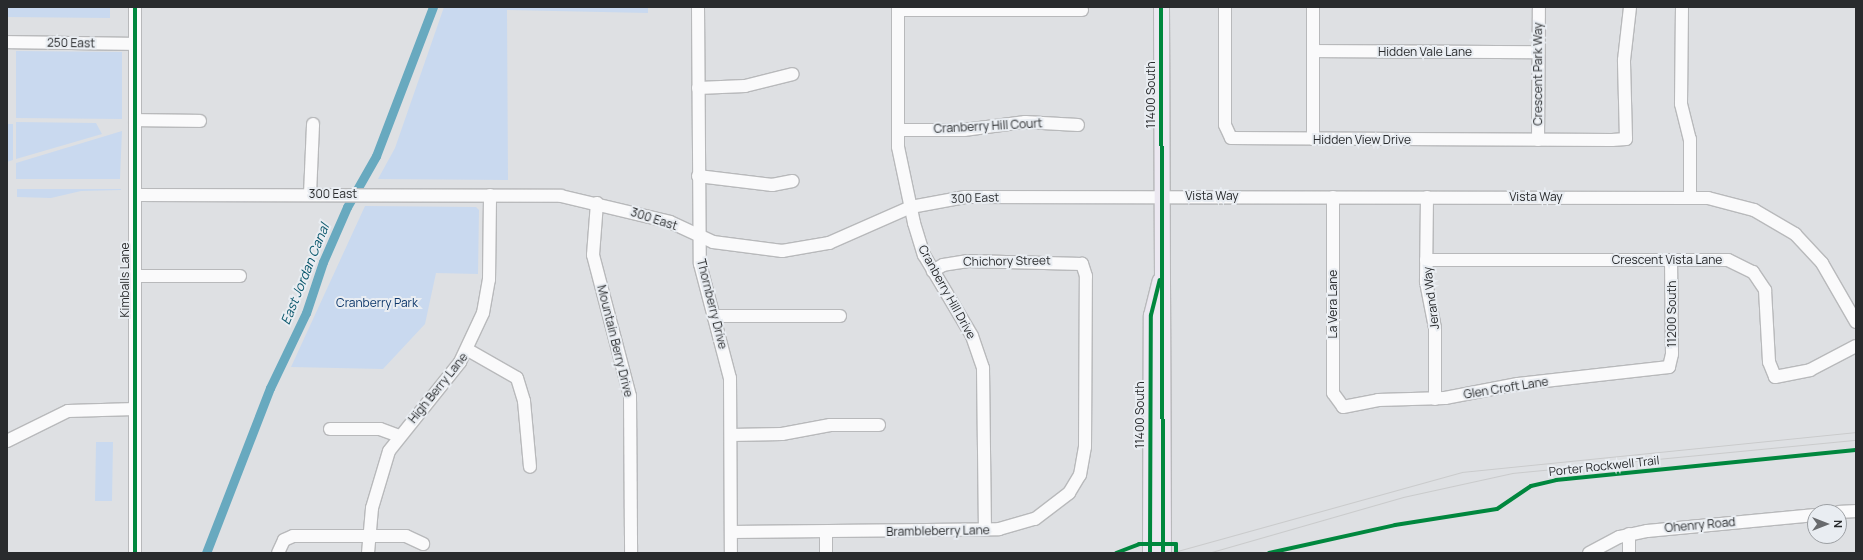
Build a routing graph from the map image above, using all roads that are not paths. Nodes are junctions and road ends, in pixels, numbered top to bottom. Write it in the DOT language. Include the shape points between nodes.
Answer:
graph roads {
  1 [pos="135,7"];
  2 [pos="698,7"];
  3 [pos="1161,7"];
  4 [pos="1225,7"];
  5 [pos="1313,7"];
  6 [pos="1539,7"];
  7 [pos="1630,7"];
  8 [pos="1682,7"];
  9 [pos="898,9"];
  10 [pos="1082,10"];
  11 [pos="7,42"];
  12 [pos="135,44"];
  13 [pos="1313,51"];
  14 [pos="1537,52"];
  15 [pos="793,74"];
  16 [pos="698,88"];
  17 [pos="135,120"];
  18 [pos="200,121"];
  19 [pos="313,124"];
  20 [pos="1078,125"];
  21 [pos="898,130"];
  22 [pos="1313,139"];
  23 [pos="1538,140"];
  24 [pos="698,176"];
  25 [pos="793,181"];
  26 [pos="310,194"];
  27 [pos="135,195"];
  28 [pos="490,195"];
  29 [pos="1161,196"];
  30 [pos="1333,197"];
  31 [pos="1427,197"];
  32 [pos="1690,198"];
  33 [pos="597,203"];
  34 [pos="912,206"];
  35 [pos="699,236"];
  36 [pos="1426,260"];
  37 [pos="1672,260"];
  38 [pos="1082,264"];
  39 [pos="933,271"];
  40 [pos="135,276"];
  41 [pos="240,276"];
  42 [pos="1160,280"];
  43 [pos="713,316"];
  44 [pos="840,316"];
  45 [pos="1856,322"];
  46 [pos="1856,346"];
  47 [pos="468,350"];
  48 [pos="1668,367"];
  49 [pos="1435,399"];
  50 [pos="1343,407"];
  51 [pos="135,409"];
  52 [pos="879,425"];
  53 [pos="330,429"];
  54 [pos="731,435"];
  55 [pos="399,436"];
  56 [pos="7,441"];
  57 [pos="530,467"];
  58 [pos="1807,516"];
  59 [pos="985,530"];
  60 [pos="731,532"];
  61 [pos="826,532"];
  62 [pos="1629,534"];
  63 [pos="368,536"];
  64 [pos="423,544"];
  65 [pos="135,553"];
  66 [pos="278,553"];
  67 [pos="368,553"];
  68 [pos="631,553"];
  69 [pos="731,553"];
  70 [pos="826,553"];
  71 [pos="1150,553"];
  72 [pos="1163,553"];
  73 [pos="1589,553"];
  74 [pos="1629,553"];
  1 -- 12 [label="street, Kimballs Lane"];
  2 -- 16 [label="street, Thornberry Drive"];
  3 -- 29 [label="main road, 11400 South"];
  4 -- 22 [label="street, Hidden View Drive" via="1224,125 1228,136"];
  5 -- 13 [label="street"];
  6 -- 14 [label="street, Crescent Park Way"];
  7 -- 23 [label="street, Hidden View Drive" via="1624,60 1626,139"];
  8 -- 32 [label="street" via="1681,104 1690,144"];
  9 -- 10 [label="street"];
  9 -- 21 [label="street, Cranberry Hill Drive"];
  11 -- 12 [label="street, 250 East"];
  12 -- 17 [label="street, Kimballs Lane"];
  13 -- 14 [label="street, Hidden Vale Lane"];
  13 -- 22 [label="street"];
  14 -- 23 [label="street, Crescent Park Way"];
  15 -- 16 [label="street" via="746,86"];
  16 -- 24 [label="street, Thornberry Drive"];
  17 -- 18 [label="street"];
  17 -- 27 [label="street, Kimballs Lane"];
  19 -- 26 [label="street"];
  20 -- 21 [label="street, Cranberry Hill Court" via="1025,122 964,130"];
  21 -- 34 [label="street, Cranberry Hill Drive"];
  22 -- 23 [label="street, Hidden View Drive"];
  24 -- 25 [label="street" via="772,185"];
  24 -- 35 [label="street, Thornberry Drive"];
  26 -- 27 [label="street, 300 East"];
  26 -- 28 [label="street, 300 East"];
  27 -- 40 [label="street, Kimballs Lane"];
  28 -- 33 [label="street, 300 East" via="561,196"];
  28 -- 47 [label="street, High Berry Lane" via="487,296"];
  29 -- 30 [label="street, Vista Way"];
  29 -- 34 [label="street, 300 East" via="965,197"];
  29 -- 42 [label="main road, 11400 South"];
  30 -- 31 [label="street, Vista Way"];
  30 -- 50 [label="street, La Vera Lane" via="1333,393"];
  31 -- 32 [label="street, Vista Way"];
  31 -- 36 [label="street, Jerand Way"];
  32 -- 45 [label="street, Vista Way" via="1743,205 1785,226 1822,263"];
  33 -- 35 [label="street, 300 East" via="670,222"];
  33 -- 68 [label="street, Mountain Berry Drive" via="593,255 630,396"];
  34 -- 35 [label="street, 300 East" via="852,234 810,247 759,250"];
  34 -- 39 [label="street, Cranberry Hill Drive" via="920,245"];
  35 -- 43 [label="street, Thornberry Drive" via="701,270"];
  36 -- 37 [label="street, Crescent Vista Lane"];
  36 -- 49 [label="street, Jerand Way" via="1427,292 1435,328"];
  37 -- 46 [label="street, Crescent Vista Lane" via="1728,260 1753,272 1768,300 1769,362 1774,377 1810,370"];
  37 -- 48 [label="street, 11200 South" via="1672,354"];
  38 -- 39 [label="street, Chichory Street" via="968,261 943,265"];
  38 -- 59 [label="street, Brambleberry Lane" via="1086,276 1085,447 1080,475 1069,493 1048,512 1012,527"];
  39 -- 59 [label="street, Cranberry Hill Drive" via="972,336 983,368"];
  40 -- 41 [label="street"];
  40 -- 51 [label="street, Kimballs Lane"];
  42 -- 71 [label="main road, 11400 South" via="1151,315"];
  42 -- 72 [label="main road, 11400 South" via="1164,311"];
  43 -- 44 [label="street"];
  43 -- 54 [label="street, Thornberry Drive" via="730,378"];
  47 -- 55 [label="street, High Berry Lane"];
  47 -- 57 [label="street" via="517,378 524,401"];
  48 -- 49 [label="street, Glen Croft Lane" via="1518,384"];
  49 -- 50 [label="street, Glen Croft Lane" via="1378,400"];
  51 -- 56 [label="street" via="68,411"];
  51 -- 65 [label="street, Kimballs Lane"];
  52 -- 54 [label="street" via="830,425 782,434"];
  53 -- 55 [label="street" via="380,429"];
  54 -- 60 [label="street, Thornberry Drive"];
  55 -- 63 [label="street, High Berry Lane" via="389,451 380,480"];
  58 -- 62 [label="street, Ohenry Road"];
  59 -- 61 [label="street, Brambleberry Lane"];
  60 -- 61 [label="street, Brambleberry Lane"];
  60 -- 69 [label="street, Thornberry Drive"];
  61 -- 70 [label="street"];
  62 -- 73 [label="street, Ohenry Road"];
  62 -- 74 [label="street"];
  63 -- 64 [label="street" via="406,536"];
  63 -- 66 [label="street" via="293,536 284,540"];
  63 -- 67 [label="street, High Berry Lane"];
}
